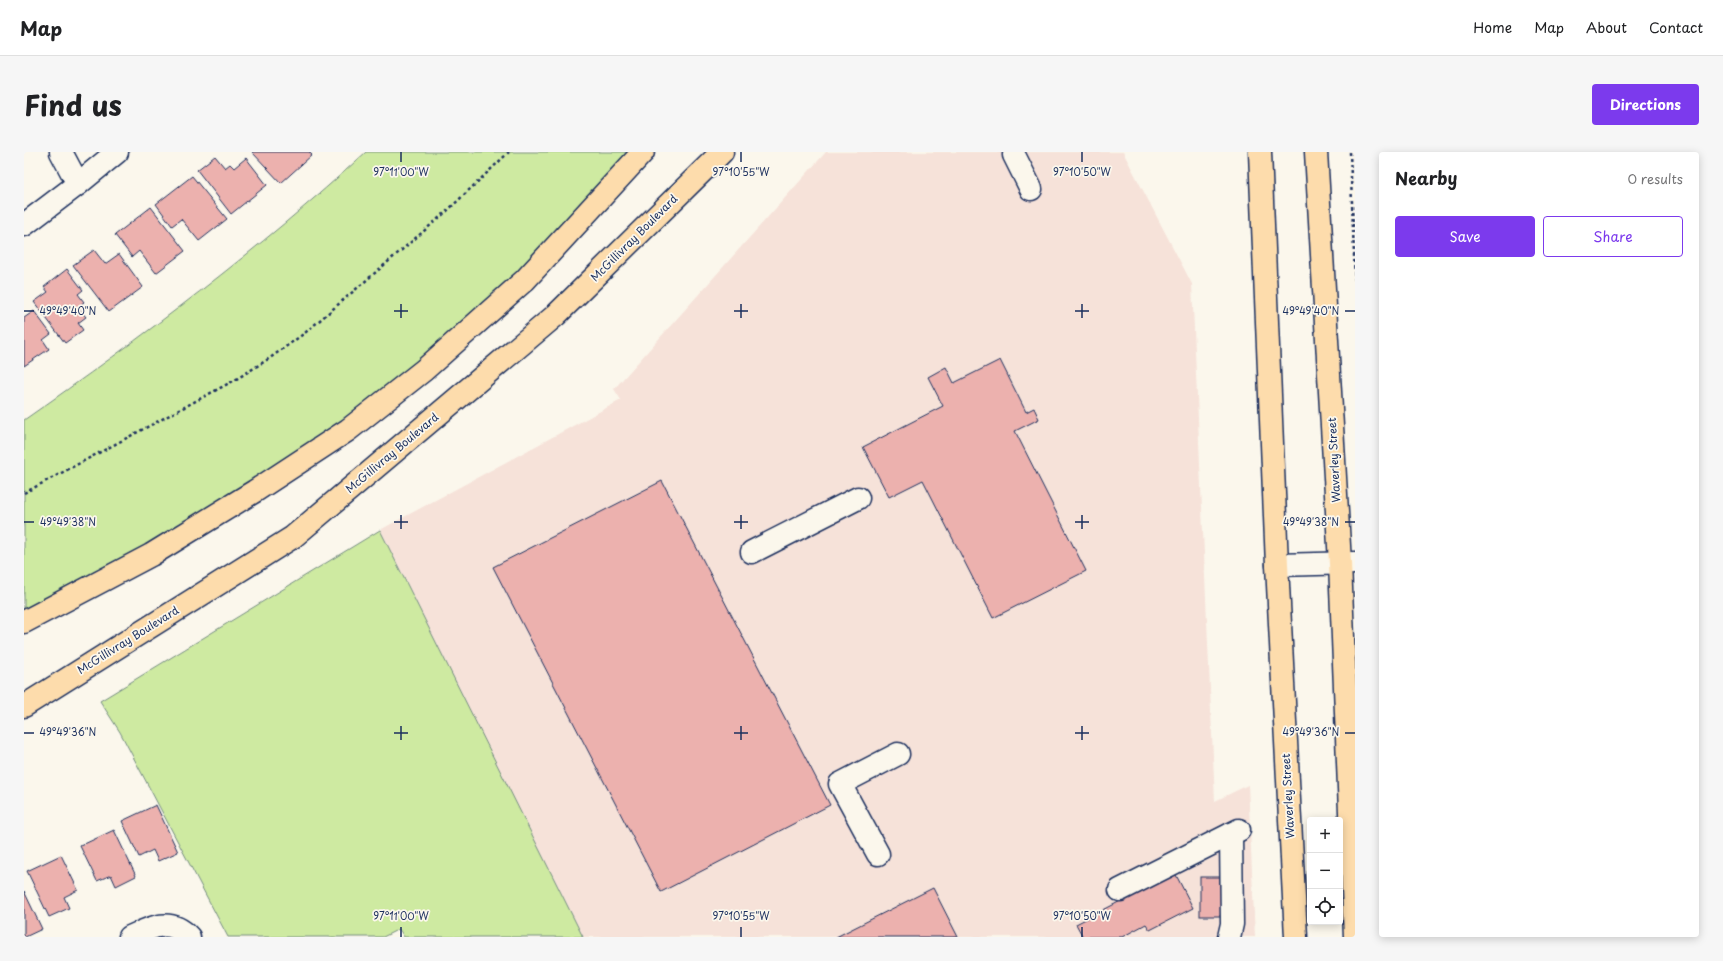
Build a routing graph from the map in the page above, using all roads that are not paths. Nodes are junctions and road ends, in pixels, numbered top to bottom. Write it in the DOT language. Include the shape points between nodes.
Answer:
graph roads {
  1 [pos="61,152"];
  2 [pos="117,152"];
  3 [pos="643,152"];
  4 [pos="722,152"];
  5 [pos="1260,152"];
  6 [pos="1316,152"];
  7 [pos="1014,155"];
  8 [pos="78,184"];
  9 [pos="1031,188"];
  10 [pos="24,225"];
  11 [pos="858,498"];
  12 [pos="752,552"];
  13 [pos="1348,563"];
  14 [pos="1277,565"];
  15 [pos="24,622"];
  16 [pos="24,706"];
  17 [pos="898,754"];
  18 [pos="878,854"];
  19 [pos="1120,890"];
  20 [pos="130,937"];
  21 [pos="189,937"];
  22 [pos="1230,937"];
  23 [pos="1296,937"];
  24 [pos="1354,937"];
  1 -- 8 [label="street"];
  2 -- 8 [label="street"];
  3 -- 15 [label="main road" via="526,280 424,370 348,430 151,555"];
  4 -- 16 [label="main road, McGillivray Boulevard" via="556,315 293,536"];
  5 -- 14 [label="main road, Waverley Street"];
  6 -- 13 [label="main road, Waverley Street"];
  7 -- 9 [label="street"];
  8 -- 10 [label="street"];
  11 -- 12 [label="street"];
  13 -- 14 [label="street"];
  13 -- 24 [label="main road, Waverley Street"];
  14 -- 23 [label="main road, Waverley Street"];
  17 -- 18 [label="street" via="840,784"];
  19 -- 22 [label="street" via="1235,832"];
  20 -- 21 [label="street" via="164,924 183,930"];
}
